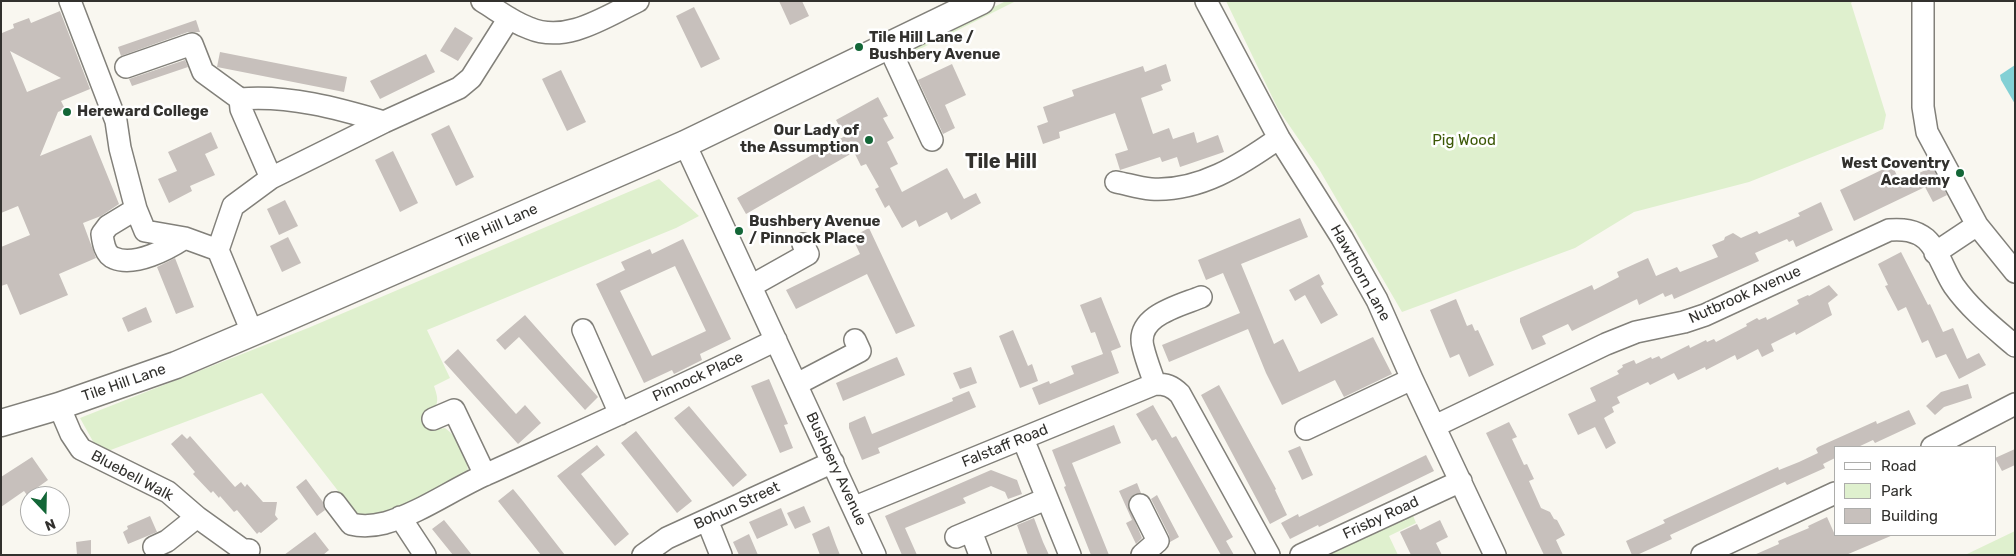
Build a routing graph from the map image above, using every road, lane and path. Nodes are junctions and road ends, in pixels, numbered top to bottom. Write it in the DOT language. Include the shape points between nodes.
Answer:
graph roads {
  1 [pos="70,1"];
  2 [pos="482,1"];
  3 [pos="638,1"];
  4 [pos="981,1"];
  5 [pos="1206,1"];
  6 [pos="1923,1"];
  7 [pos="509,18"];
  8 [pos="889,47"];
  9 [pos="126,67"];
  10 [pos="240,99"];
  11 [pos="384,122"];
  12 [pos="1279,138"];
  13 [pos="932,140"];
  14 [pos="686,144"];
  15 [pos="271,178"];
  16 [pos="1116,182"];
  17 [pos="136,210"];
  18 [pos="1977,225"];
  19 [pos="185,238"];
  20 [pos="803,244"];
  21 [pos="218,250"];
  22 [pos="1936,252"];
  23 [pos="2015,272"];
  24 [pos="751,286"];
  25 [pos="1201,297"];
  26 [pos="583,330"];
  27 [pos="252,332"];
  28 [pos="776,340"];
  29 [pos="855,340"];
  30 [pos="2015,346"];
  31 [pos="1412,379"];
  32 [pos="797,384"];
  33 [pos="1155,384"];
  34 [pos="2015,404"];
  35 [pos="60,406"];
  36 [pos="620,414"];
  37 [pos="433,419"];
  38 [pos="1,423"];
  39 [pos="1435,426"];
  40 [pos="1306,429"];
  41 [pos="1022,439"];
  42 [pos="1934,446"];
  43 [pos="834,462"];
  44 [pos="485,475"];
  45 [pos="1460,482"];
  46 [pos="1834,493"];
  47 [pos="1046,499"];
  48 [pos="335,503"];
  49 [pos="1140,505"];
  50 [pos="855,507"];
  51 [pos="196,517"];
  52 [pos="400,517"];
  53 [pos="707,520"];
  54 [pos="154,547"];
  55 [pos="249,550"];
  56 [pos="645,554"];
  57 [pos="425,555"];
  58 [pos="721,555"];
  59 [pos="875,555"];
  60 [pos="980,555"];
  61 [pos="1070,555"];
  62 [pos="1142,555"];
  63 [pos="1269,555"];
  64 [pos="1301,555"];
  65 [pos="1495,555"];
  66 [pos="1702,555"];
  1 -- 17 [label="street" via="116,121"];
  2 -- 7 [label="street"];
  3 -- 7 [label="street" via="582,27 560,33 530,29"];
  4 -- 8 [label="main road, Tile Hill Lane"];
  5 -- 12 [label="street, Hawthorn Lane"];
  6 -- 18 [label="street" via="1924,120 1934,146"];
  7 -- 11 [label="street" via="471,78 459,88"];
  8 -- 13 [label="street"];
  8 -- 14 [label="main road, Tile Hill Lane"];
  9 -- 10 [label="street" via="192,44 203,72"];
  10 -- 11 [label="street" via="266,97 304,103"];
  10 -- 15 [label="street"];
  11 -- 15 [label="street"];
  12 -- 16 [label="street" via="1229,171 1178,188 1150,189"];
  12 -- 31 [label="street, Hawthorn Lane" via="1377,300"];
  14 -- 24 [label="street, Bushbery Avenue"];
  14 -- 27 [label="main road, Tile Hill Lane"];
  15 -- 21 [label="street" via="233,206"];
  17 -- 19 [label="street" via="144,231"];
  17 -- 19 [label="street" via="108,226 102,234 108,254 113,258 149,257"];
  18 -- 22 [label="street"];
  18 -- 23 [label="street"];
  19 -- 21 [label="street"];
  20 -- 24 [label="street" via="808,254"];
  21 -- 27 [label="street"];
  22 -- 30 [label="street, Nutbrook Avenue" via="1954,286 1977,314"];
  22 -- 39 [label="street, Nutbrook Avenue" via="1925,238 1913,232 1889,230 1705,315 1636,332 1606,344"];
  24 -- 28 [label="street, Bushbery Avenue"];
  25 -- 33 [label="street" via="1150,320 1142,334 1142,346"];
  26 -- 36 [label="street"];
  27 -- 35 [label="main road, Tile Hill Lane" via="176,365"];
  28 -- 32 [label="street, Bushbery Avenue"];
  28 -- 36 [label="street, Pinnock Place"];
  29 -- 32 [label="street" via="860,351"];
  31 -- 39 [label="street, Hawthorn Lane"];
  31 -- 40 [label="street"];
  32 -- 43 [label="street, Bushbery Avenue"];
  33 -- 41 [label="street, Falstaff Road"];
  33 -- 63 [label="street" via="1173,387 1180,394"];
  34 -- 42 [label="street"];
  35 -- 38 [label="main road, Tile Hill Lane"];
  35 -- 51 [label="street, Bluebell Walk" via="81,449 168,492"];
  36 -- 44 [label="street, Pinnock Place"];
  37 -- 44 [label="street" via="454,410"];
  39 -- 45 [label="street, Hawthorn Lane"];
  41 -- 47 [label="street"];
  41 -- 50 [label="street, Falstaff Road"];
  43 -- 50 [label="street, Bushbery Avenue"];
  43 -- 53 [label="street, Bohun Street"];
  44 -- 52 [label="street, Pinnock Place"];
  45 -- 64 [label="street, Frisby Road"];
  45 -- 65 [label="street, Hawthorn Lane"];
  46 -- 66 [label="street"];
  47 -- 60 [label="street" via="963,534"];
  47 -- 61 [label="street"];
  48 -- 52 [label="street, Pinnock Place" via="351,524 363,527"];
  49 -- 62 [label="street" via="1158,541"];
  50 -- 59 [label="street, Bushbery Avenue"];
  51 -- 54 [label="street" via="167,541"];
  51 -- 55 [label="street, Bluebell Walk" via="242,550"];
  52 -- 57 [label="street"];
  53 -- 56 [label="street, Bohun Street" via="667,538"];
  53 -- 58 [label="street"];
}
